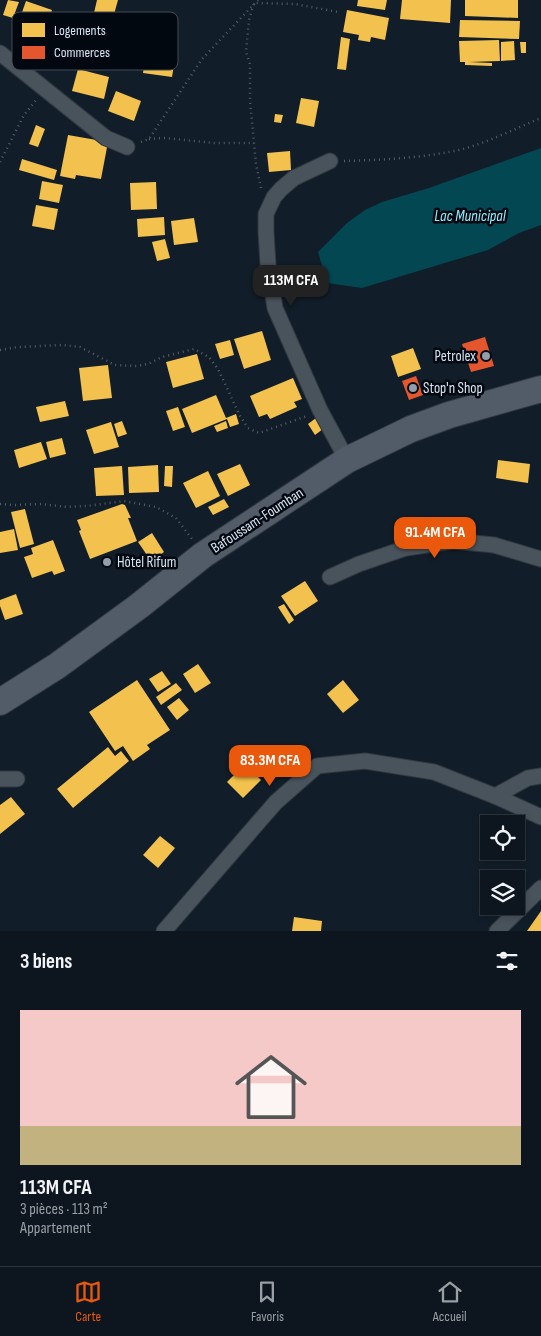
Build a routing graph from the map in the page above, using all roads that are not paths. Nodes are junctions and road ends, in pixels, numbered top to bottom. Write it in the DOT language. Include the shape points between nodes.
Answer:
graph roads {
  1 [pos="0,53"];
  2 [pos="12,63"];
  3 [pos="21,70"];
  4 [pos="127,147"];
  5 [pos="330,161"];
  6 [pos="541,389"];
  7 [pos="347,460"];
  8 [pos="541,559"];
  9 [pos="330,577"];
  10 [pos="0,702"];
  11 [pos="541,776"];
  12 [pos="0,779"];
  13 [pos="17,779"];
  14 [pos="495,796"];
  15 [pos="541,818"];
  16 [pos="541,888"];
  17 [pos="164,931"];
  18 [pos="497,931"];
  1 -- 2 [label="street"];
  3 -- 4 [label="street" via="106,138"];
  5 -- 7 [label="street" via="294,178 274,197 266,214 268,264 275,308 320,410"];
  6 -- 7 [label="highway, Bafoussam-Foumban" via="449,415 411,429"];
  7 -- 10 [label="highway, Bafoussam-Foumban" via="203,556 56,666"];
  8 -- 9 [label="street" via="494,545 453,541 406,548"];
  11 -- 14 [label="street" via="528,778"];
  12 -- 13 [label="street"];
  14 -- 15 [label="street"];
  14 -- 17 [label="street" via="434,772 364,761 317,766 276,802"];
  16 -- 18 [label="street"];
}
